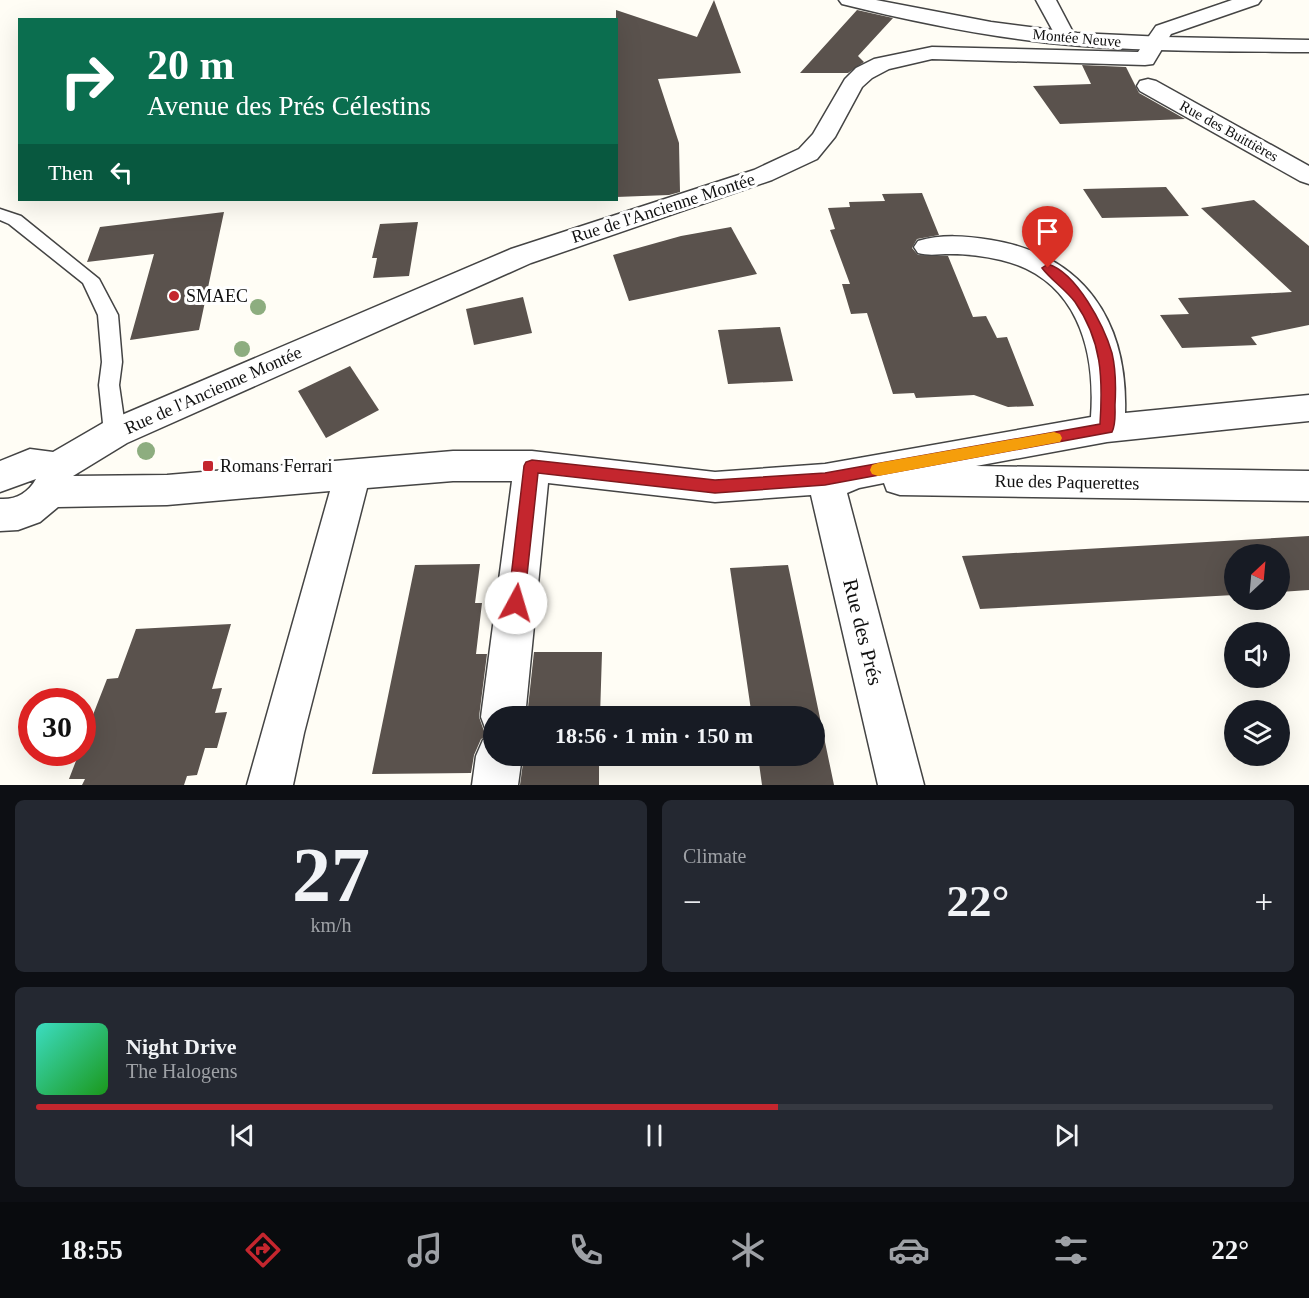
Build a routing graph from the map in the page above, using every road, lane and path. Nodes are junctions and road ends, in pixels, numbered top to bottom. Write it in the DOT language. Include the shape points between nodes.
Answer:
graph roads {
  1 [pos="849,0"];
  2 [pos="1046,0"];
  3 [pos="1251,0"];
  4 [pos="1066,38"];
  5 [pos="1154,44"];
  6 [pos="1309,46"];
  7 [pos="1148,86"];
  8 [pos="1309,176"];
  9 [pos="0,214"];
  10 [pos="928,247"];
  11 [pos="1309,408"];
  12 [pos="1107,428"];
  13 [pos="115,433"];
  14 [pos="532,466"];
  15 [pos="353,474"];
  16 [pos="0,477"];
  17 [pos="825,479"];
  18 [pos="51,481"];
  19 [pos="1309,486"];
  20 [pos="2,519"];
  21 [pos="504,706"];
  22 [pos="498,766"];
  23 [pos="270,785"];
  24 [pos="495,785"];
  25 [pos="901,785"];
  1 -- 4 [label="street, Montée Neuve" via="957,24"];
  2 -- 4 [label="street"];
  3 -- 5 [label="street, Rue de l'Ancienne Montée" via="1163,30"];
  4 -- 5 [label="street, Montée Neuve"];
  5 -- 6 [label="street, Montée Neuve"];
  5 -- 13 [label="street, Rue de l'Ancienne Montée" via="1145,59 932,53 882,64 853,84 824,137 808,154 763,175 521,256"];
  7 -- 8 [label="street, Rue des Buittières"];
  9 -- 13 [label="lane" via="15,220 90,279 108,315 112,362 109,385"];
  10 -- 12 [label="street" via="1005,250 1028,257 1065,282 1094,323 1105,354 1109,381"];
  11 -- 12 [label="street"];
  12 -- 17 [label="street"];
  13 -- 18 [label="street, Rue de l'Ancienne Montée"];
  14 -- 15 [label="street" via="453,466"];
  14 -- 17 [label="street" via="715,487"];
  14 -- 21 [label="street"];
  15 -- 18 [label="street" via="166,490"];
  15 -- 23 [label="street"];
  16 -- 18 [label="street" via="30,464 48,465"];
  17 -- 19 [label="street, Rue des Paquerettes"];
  17 -- 25 [label="street, Rue des Prés"];
  18 -- 20 [label="street, Rue de l'Ancienne Montée" via="30,509"];
  22 -- 24 [label="street"];
}
